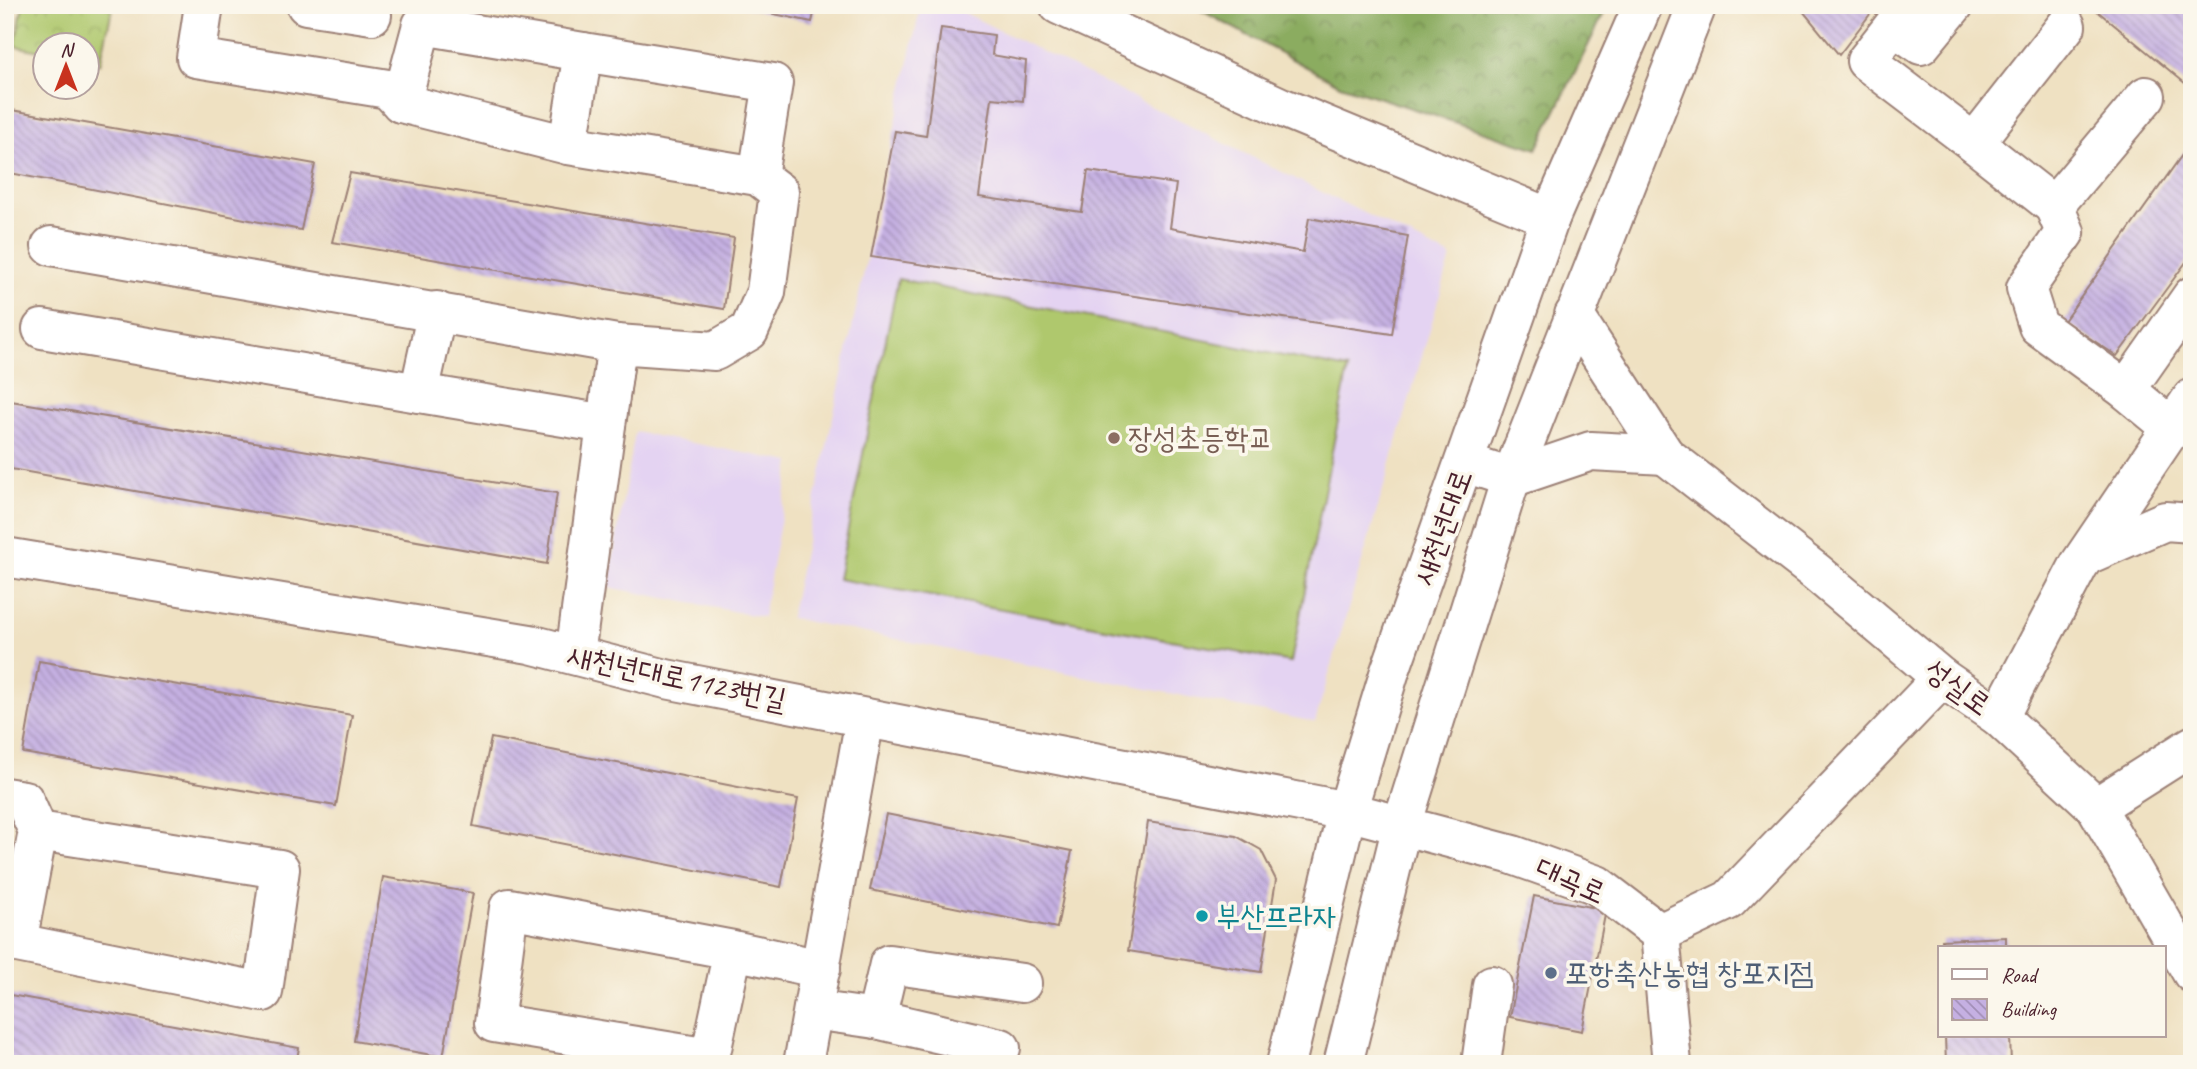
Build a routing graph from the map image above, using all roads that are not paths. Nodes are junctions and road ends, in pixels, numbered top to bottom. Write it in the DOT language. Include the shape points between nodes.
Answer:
graph roads {
  1 [pos="204,5"];
  2 [pos="306,5"];
  3 [pos="1059,5"];
  4 [pos="1643,5"];
  5 [pos="1697,5"];
  6 [pos="1954,5"];
  7 [pos="372,16"];
  8 [pos="1903,16"];
  9 [pos="2066,26"];
  10 [pos="583,51"];
  11 [pos="2146,96"];
  12 [pos="401,103"];
  13 [pos="1974,143"];
  14 [pos="568,145"];
  15 [pos="758,176"];
  16 [pos="2053,206"];
  17 [pos="1550,218"];
  18 [pos="51,246"];
  19 [pos="2192,296"];
  20 [pos="437,311"];
  21 [pos="1574,315"];
  22 [pos="42,329"];
  23 [pos="617,344"];
  24 [pos="2126,390"];
  25 [pos="419,393"];
  26 [pos="2182,413"];
  27 [pos="606,424"];
  28 [pos="1665,455"];
  29 [pos="1465,463"];
  30 [pos="1511,478"];
  31 [pos="2192,523"];
  32 [pos="2085,556"];
  33 [pos="5,557"];
  34 [pos="575,655"];
  35 [pos="1942,678"];
  36 [pos="1999,717"];
  37 [pos="865,718"];
  38 [pos="2192,746"];
  39 [pos="5,797"];
  40 [pos="2095,807"];
  41 [pos="1347,811"];
  42 [pos="1402,825"];
  43 [pos="38,831"];
  44 [pos="1660,933"];
  45 [pos="733,950"];
  46 [pos="821,969"];
  47 [pos="2192,972"];
  48 [pos="1022,983"];
  49 [pos="1492,985"];
  50 [pos="813,1010"];
  51 [pos="876,1019"];
  52 [pos="1001,1048"];
  53 [pos="803,1064"];
  54 [pos="1286,1064"];
  55 [pos="1343,1064"];
  56 [pos="1481,1064"];
  57 [pos="1672,1064"];
  1 -- 12 [label="street" via="196,58 388,89"];
  2 -- 7 [label="street"];
  3 -- 17 [label="street" via="1281,107"];
  4 -- 17 [label="street, 새천년대로"];
  5 -- 21 [label="street, 새천년대로"];
  6 -- 8 [label="street" via="1921,45"];
  8 -- 13 [label="street" via="1866,61"];
  9 -- 13 [label="street"];
  10 -- 12 [label="street" via="422,25"];
  10 -- 14 [label="street"];
  10 -- 15 [label="street" via="773,83"];
  11 -- 16 [label="street"];
  12 -- 14 [label="street"];
  13 -- 16 [label="street"];
  14 -- 15 [label="street"];
  15 -- 23 [label="street" via="779,192 766,292 749,331 715,351"];
  16 -- 24 [label="street" via="2065,232 2026,288 2038,326"];
  17 -- 29 [label="street, 새천년대로"];
  18 -- 20 [label="street"];
  19 -- 24 [label="street"];
  20 -- 23 [label="street"];
  20 -- 25 [label="street"];
  21 -- 28 [label="street"];
  21 -- 30 [label="street, 새천년대로"];
  22 -- 25 [label="street"];
  23 -- 27 [label="street"];
  24 -- 26 [label="street"];
  25 -- 27 [label="street"];
  26 -- 32 [label="street"];
  27 -- 34 [label="street"];
  28 -- 30 [label="street" via="1591,451"];
  28 -- 35 [label="street, 성실로" via="1816,572"];
  29 -- 30 [label="street"];
  29 -- 41 [label="street, 새천년대로" via="1389,674"];
  30 -- 42 [label="street, 새천년대로"];
  31 -- 32 [label="street" via="2165,521"];
  32 -- 36 [label="street"];
  33 -- 34 [label="street, 새천년대로1123번길"];
  34 -- 37 [label="street, 새천년대로1123번길" via="666,679"];
  35 -- 36 [label="street, 성실로"];
  35 -- 44 [label="street" via="1729,900"];
  36 -- 40 [label="street, 성실로"];
  37 -- 41 [label="street, 새천년대로1123번길"];
  37 -- 46 [label="street"];
  38 -- 40 [label="street"];
  39 -- 43 [label="street" via="24,800"];
  40 -- 47 [label="street, 성실로"];
  41 -- 42 [label="street, 대곡로"];
  41 -- 54 [label="street, 새천년대로"];
  42 -- 44 [label="street, 대곡로" via="1513,855 1597,885"];
  42 -- 55 [label="street, 새천년대로"];
  43 -- 43 [label="street" via="17,943 263,992 280,869"];
  44 -- 57 [label="street"];
  45 -- 45 [label="street" via="710,1058 494,1023 509,908"];
  45 -- 46 [label="street"];
  46 -- 50 [label="street"];
  48 -- 51 [label="street" via="889,964"];
  49 -- 56 [label="street"];
  50 -- 51 [label="street"];
  50 -- 53 [label="street"];
  51 -- 52 [label="street"];
}
